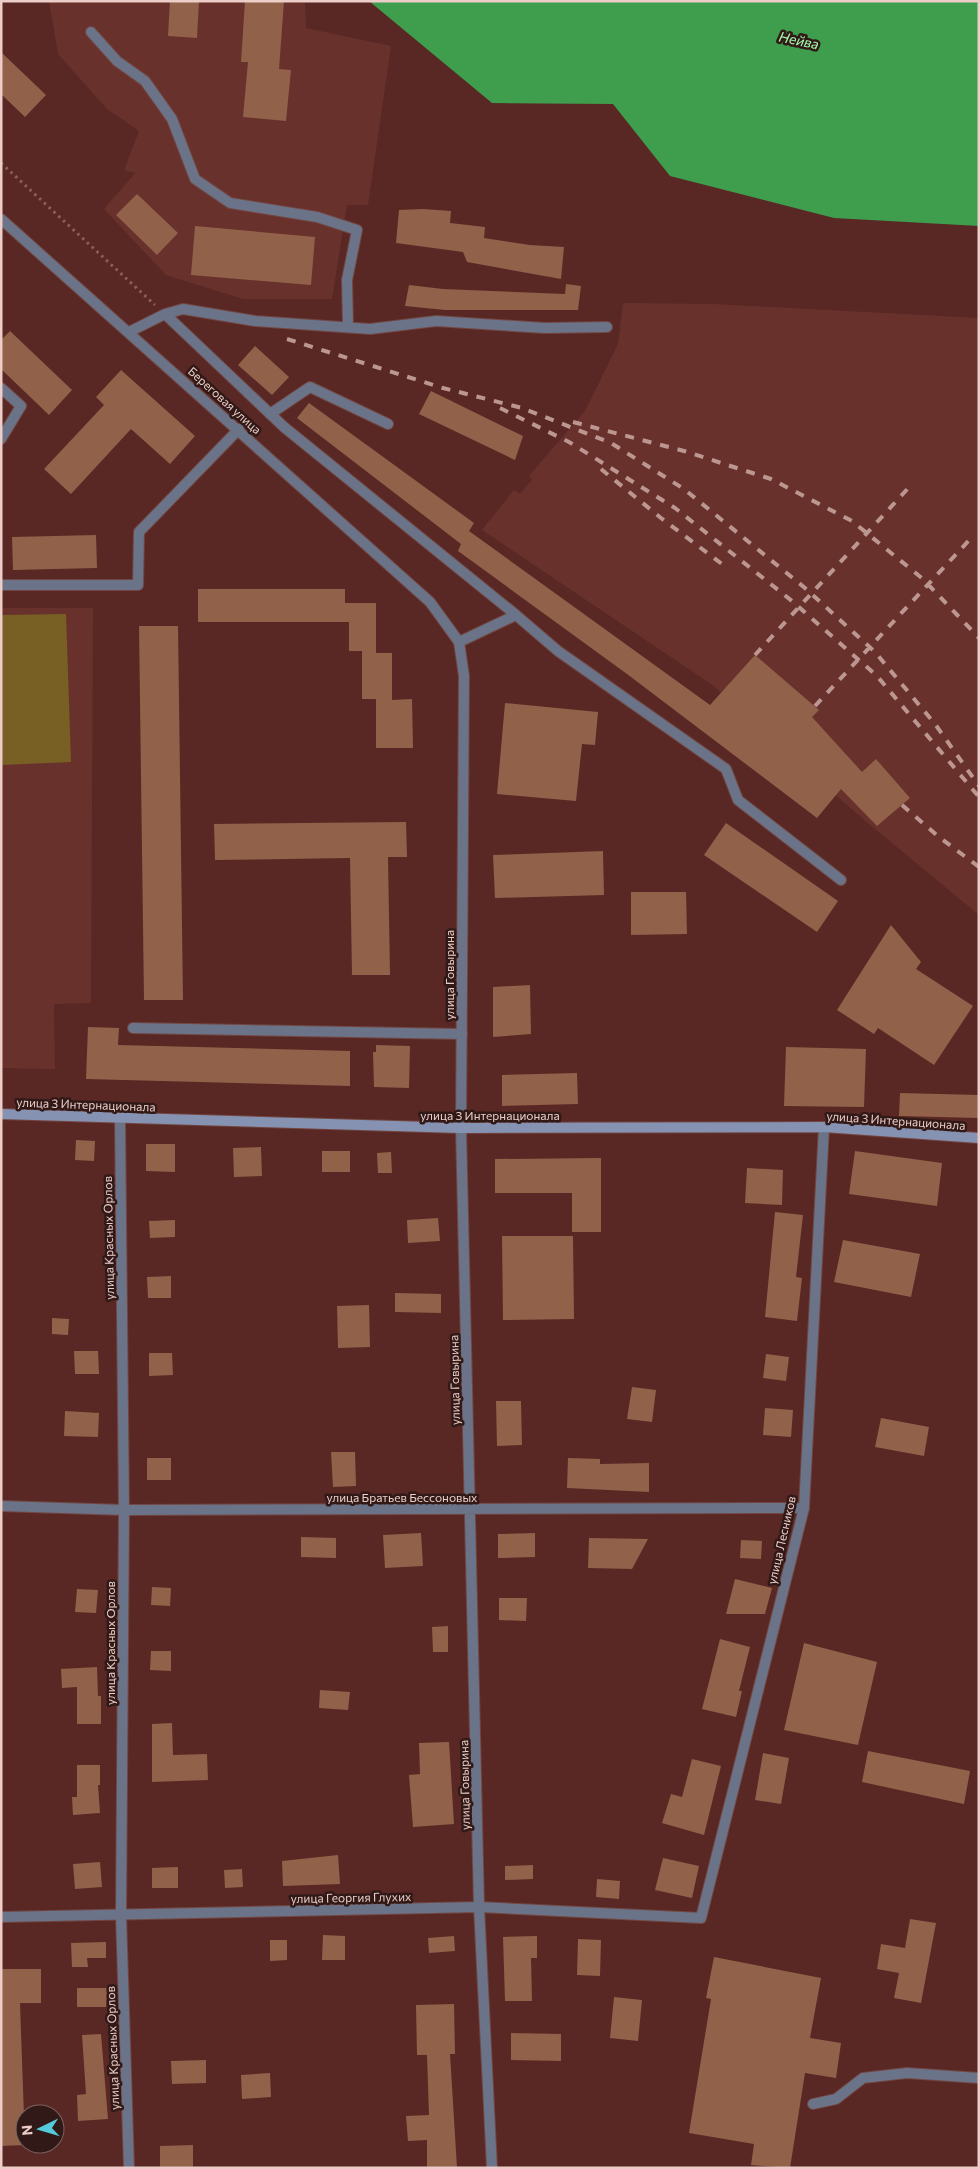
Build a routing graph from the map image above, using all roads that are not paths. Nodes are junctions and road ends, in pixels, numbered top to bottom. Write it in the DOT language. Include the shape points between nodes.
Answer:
graph roads {
  1 [pos="91,32"];
  2 [pos="1,218"];
  3 [pos="165,314"];
  4 [pos="348,327"];
  5 [pos="607,327"];
  6 [pos="129,332"];
  7 [pos="1,388"];
  8 [pos="270,414"];
  9 [pos="388,424"];
  10 [pos="239,430"];
  11 [pos="1,439"];
  12 [pos="1,585"];
  13 [pos="430,602"];
  14 [pos="516,615"];
  15 [pos="459,642"];
  16 [pos="841,880"];
  17 [pos="133,1028"];
  18 [pos="462,1034"];
  19 [pos="1,1114"];
  20 [pos="120,1118"];
  21 [pos="824,1127"];
  22 [pos="461,1128"];
  23 [pos="979,1138"];
  24 [pos="1,1506"];
  25 [pos="804,1508"];
  26 [pos="470,1509"];
  27 [pos="124,1510"];
  28 [pos="479,1907"];
  29 [pos="120,1915"];
  30 [pos="1,1918"];
  31 [pos="701,1918"];
  32 [pos="979,2078"];
  33 [pos="813,2104"];
  34 [pos="129,2168"];
  35 [pos="492,2168"];
  1 -- 4 [label="street" via="117,61 145,81 172,119 195,178 230,203 317,217 357,230 347,280"];
  2 -- 6 [label="street, Береговая улица"];
  3 -- 4 [label="street" via="183,309 255,321"];
  3 -- 6 [label="street"];
  3 -- 8 [label="street"];
  4 -- 5 [label="street" via="370,329 436,321 544,328"];
  6 -- 10 [label="street, Береговая улица"];
  7 -- 11 [label="street" via="21,406"];
  8 -- 9 [label="street" via="310,387"];
  8 -- 14 [label="street"];
  10 -- 12 [label="street" via="139,532 138,585"];
  10 -- 13 [label="street, Береговая улица"];
  13 -- 15 [label="street, улица Говырина"];
  14 -- 15 [label="street"];
  14 -- 16 [label="street" via="558,651 726,769 738,800"];
  15 -- 18 [label="street, улица Говырина" via="464,676"];
  17 -- 18 [label="street"];
  18 -- 22 [label="street, улица Говырина"];
  19 -- 20 [label="main road, улица 3 Интернационала"];
  20 -- 22 [label="main road, улица 3 Интернационала"];
  20 -- 27 [label="street, улица Красных Орлов"];
  21 -- 22 [label="main road, улица 3 Интернационала"];
  21 -- 23 [label="main road, улица 3 Интернационала"];
  21 -- 25 [label="street, улица Лесников"];
  22 -- 26 [label="street, улица Говырина"];
  24 -- 27 [label="street, улица Братьев Бессоновых"];
  25 -- 26 [label="street, улица Братьев Бессоновых"];
  25 -- 31 [label="street, улица Лесников"];
  26 -- 27 [label="street, улица Братьев Бессоновых"];
  26 -- 28 [label="street, улица Говырина"];
  27 -- 29 [label="street, улица Красных Орлов"];
  28 -- 29 [label="street, улица Георгия Глухих"];
  28 -- 31 [label="street, улица Георгия Глухих"];
  28 -- 35 [label="street, улица Говырина"];
  29 -- 30 [label="street, улица Георгия Глухих"];
  29 -- 34 [label="street, улица Красных Орлов"];
  32 -- 33 [label="street" via="907,2073 863,2078 836,2099"];
}
